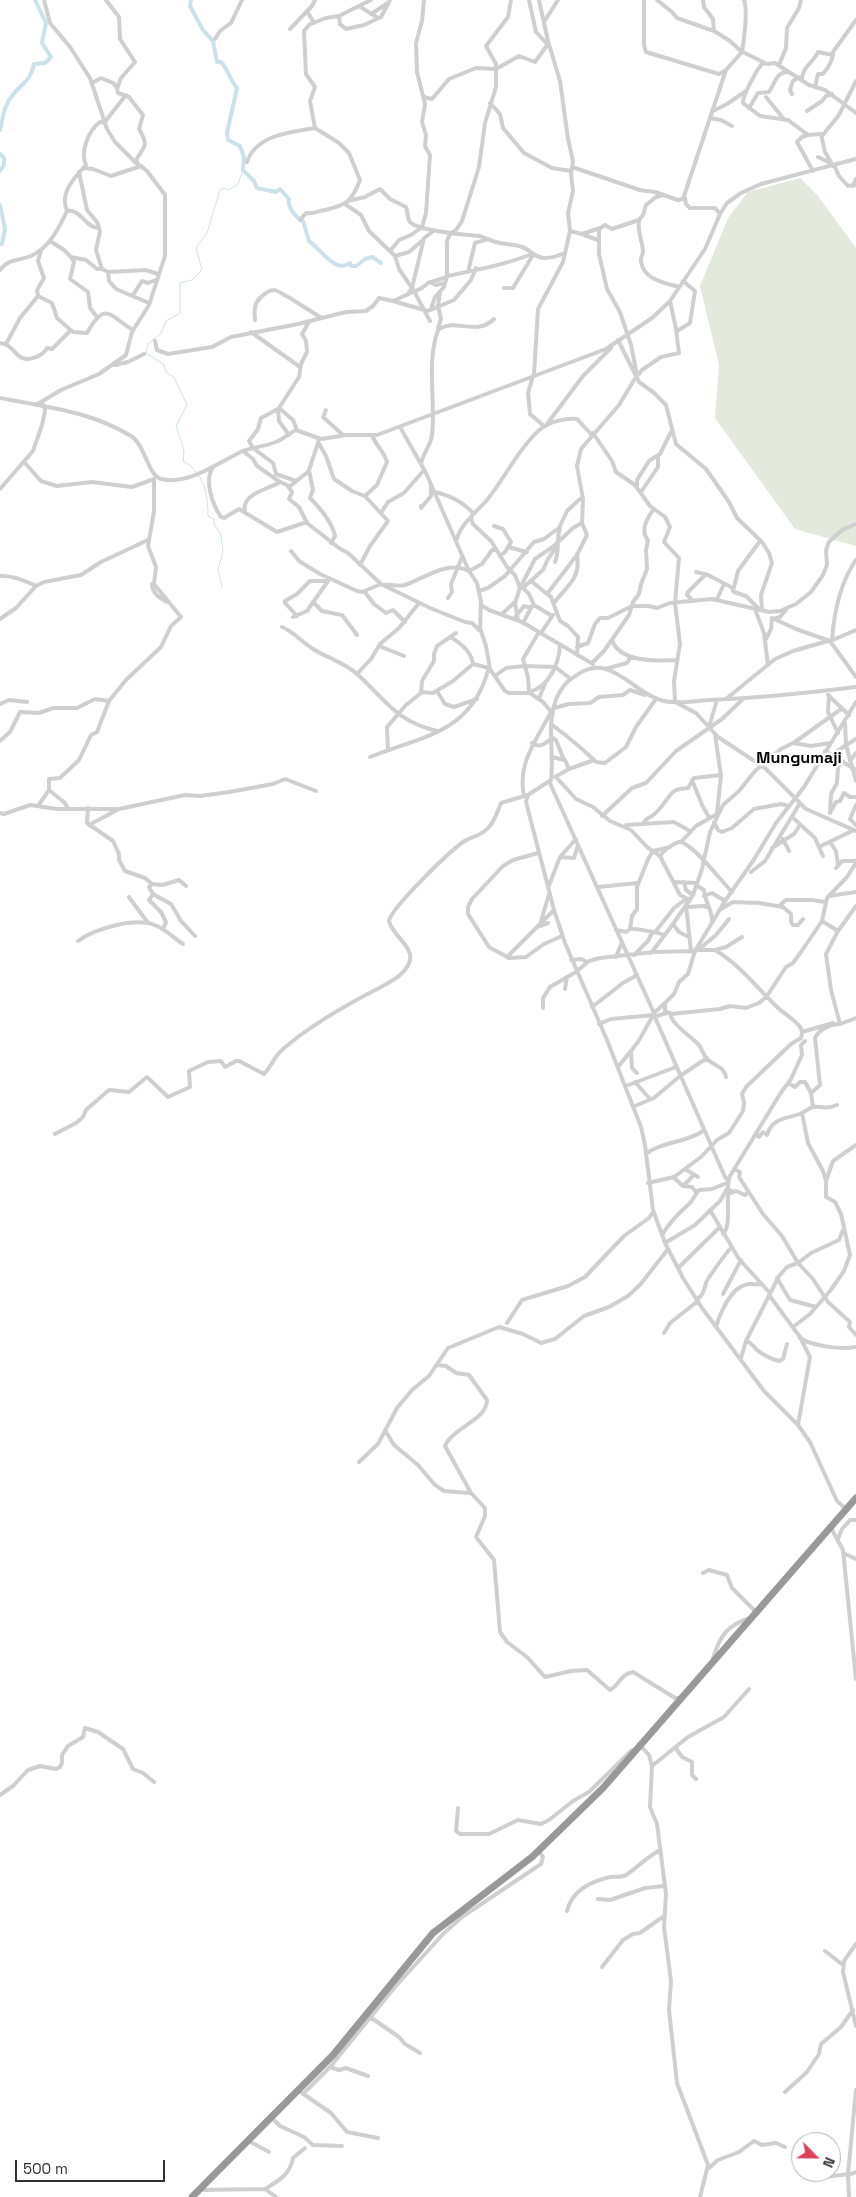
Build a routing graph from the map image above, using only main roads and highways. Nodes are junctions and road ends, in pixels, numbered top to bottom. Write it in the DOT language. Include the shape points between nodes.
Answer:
graph roads {
  1 [pos="856,1498"];
  2 [pos="192,2197"];
  1 -- 2 [label="highway" via="586,1806 497,1885 432,1933 301,2092"];
}
